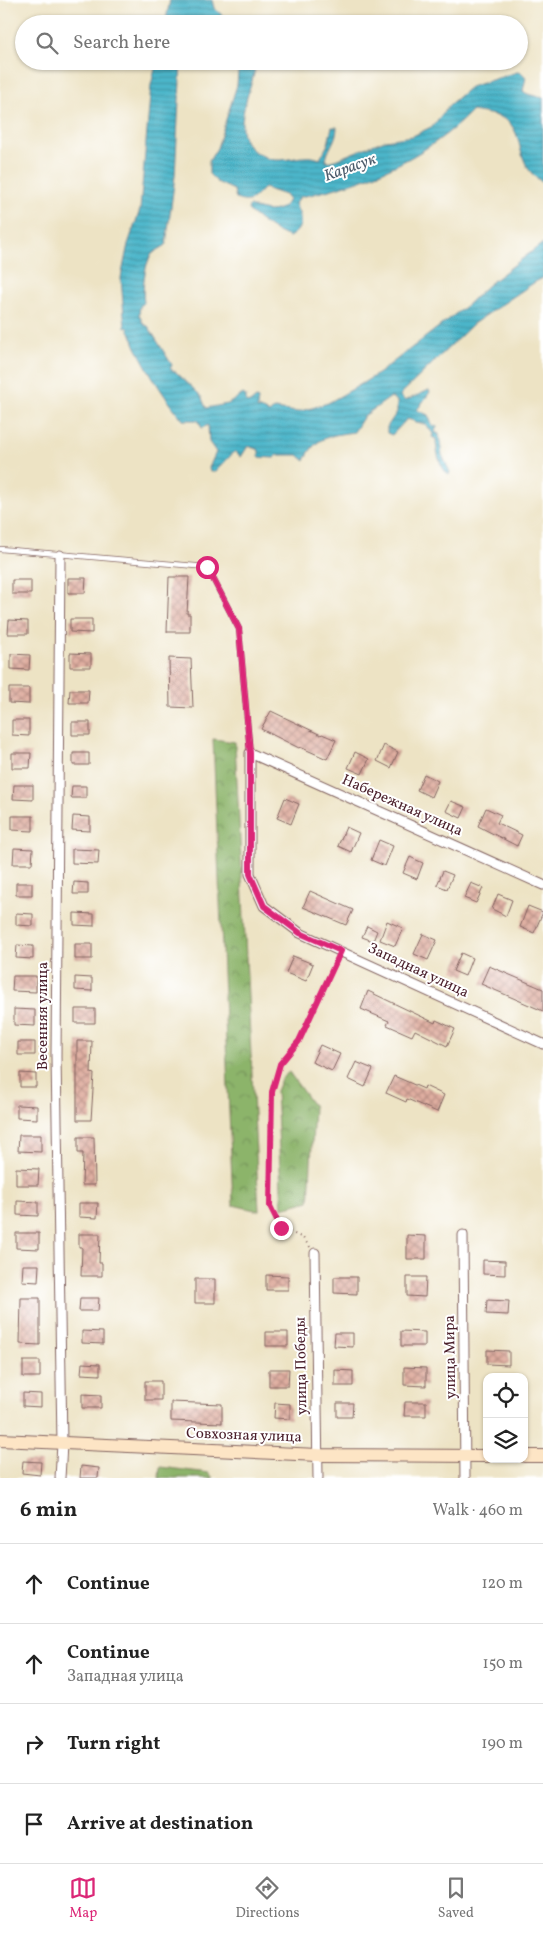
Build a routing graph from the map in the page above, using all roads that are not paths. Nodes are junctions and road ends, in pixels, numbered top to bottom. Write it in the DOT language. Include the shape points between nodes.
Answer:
graph roads {
  1 [pos="0,550"];
  2 [pos="60,554"];
  3 [pos="250,753"];
  4 [pos="543,885"];
  5 [pos="543,1044"];
  6 [pos="463,1235"];
  7 [pos="314,1253"];
  8 [pos="0,1440"];
  9 [pos="62,1444"];
  10 [pos="318,1455"];
  11 [pos="465,1456"];
  12 [pos="483,1456"];
  13 [pos="528,1456"];
  14 [pos="543,1456"];
  15 [pos="60,1478"];
  16 [pos="318,1478"];
  17 [pos="465,1478"];
  1 -- 2 [label="lane"];
  2 -- 3 [label="lane" via="207,567 239,629"];
  2 -- 9 [label="street, Весенняя улица" via="56,1056"];
  3 -- 4 [label="street, Набережная улица"];
  3 -- 5 [label="street, Западная улица" via="250,874 264,906 300,933"];
  6 -- 11 [label="street, улица Мира"];
  7 -- 10 [label="street, улица Победы"];
  8 -- 9 [label="street, Совхозная улица"];
  9 -- 10 [label="street, Совхозная улица"];
  9 -- 15 [label="street, Весенняя улица"];
  10 -- 11 [label="street, Совхозная улица"];
  10 -- 16 [label="street, улица Победы"];
  11 -- 12 [label="street, Совхозная улица"];
  11 -- 17 [label="street, улица Мира"];
  13 -- 14 [label="street"];
}
